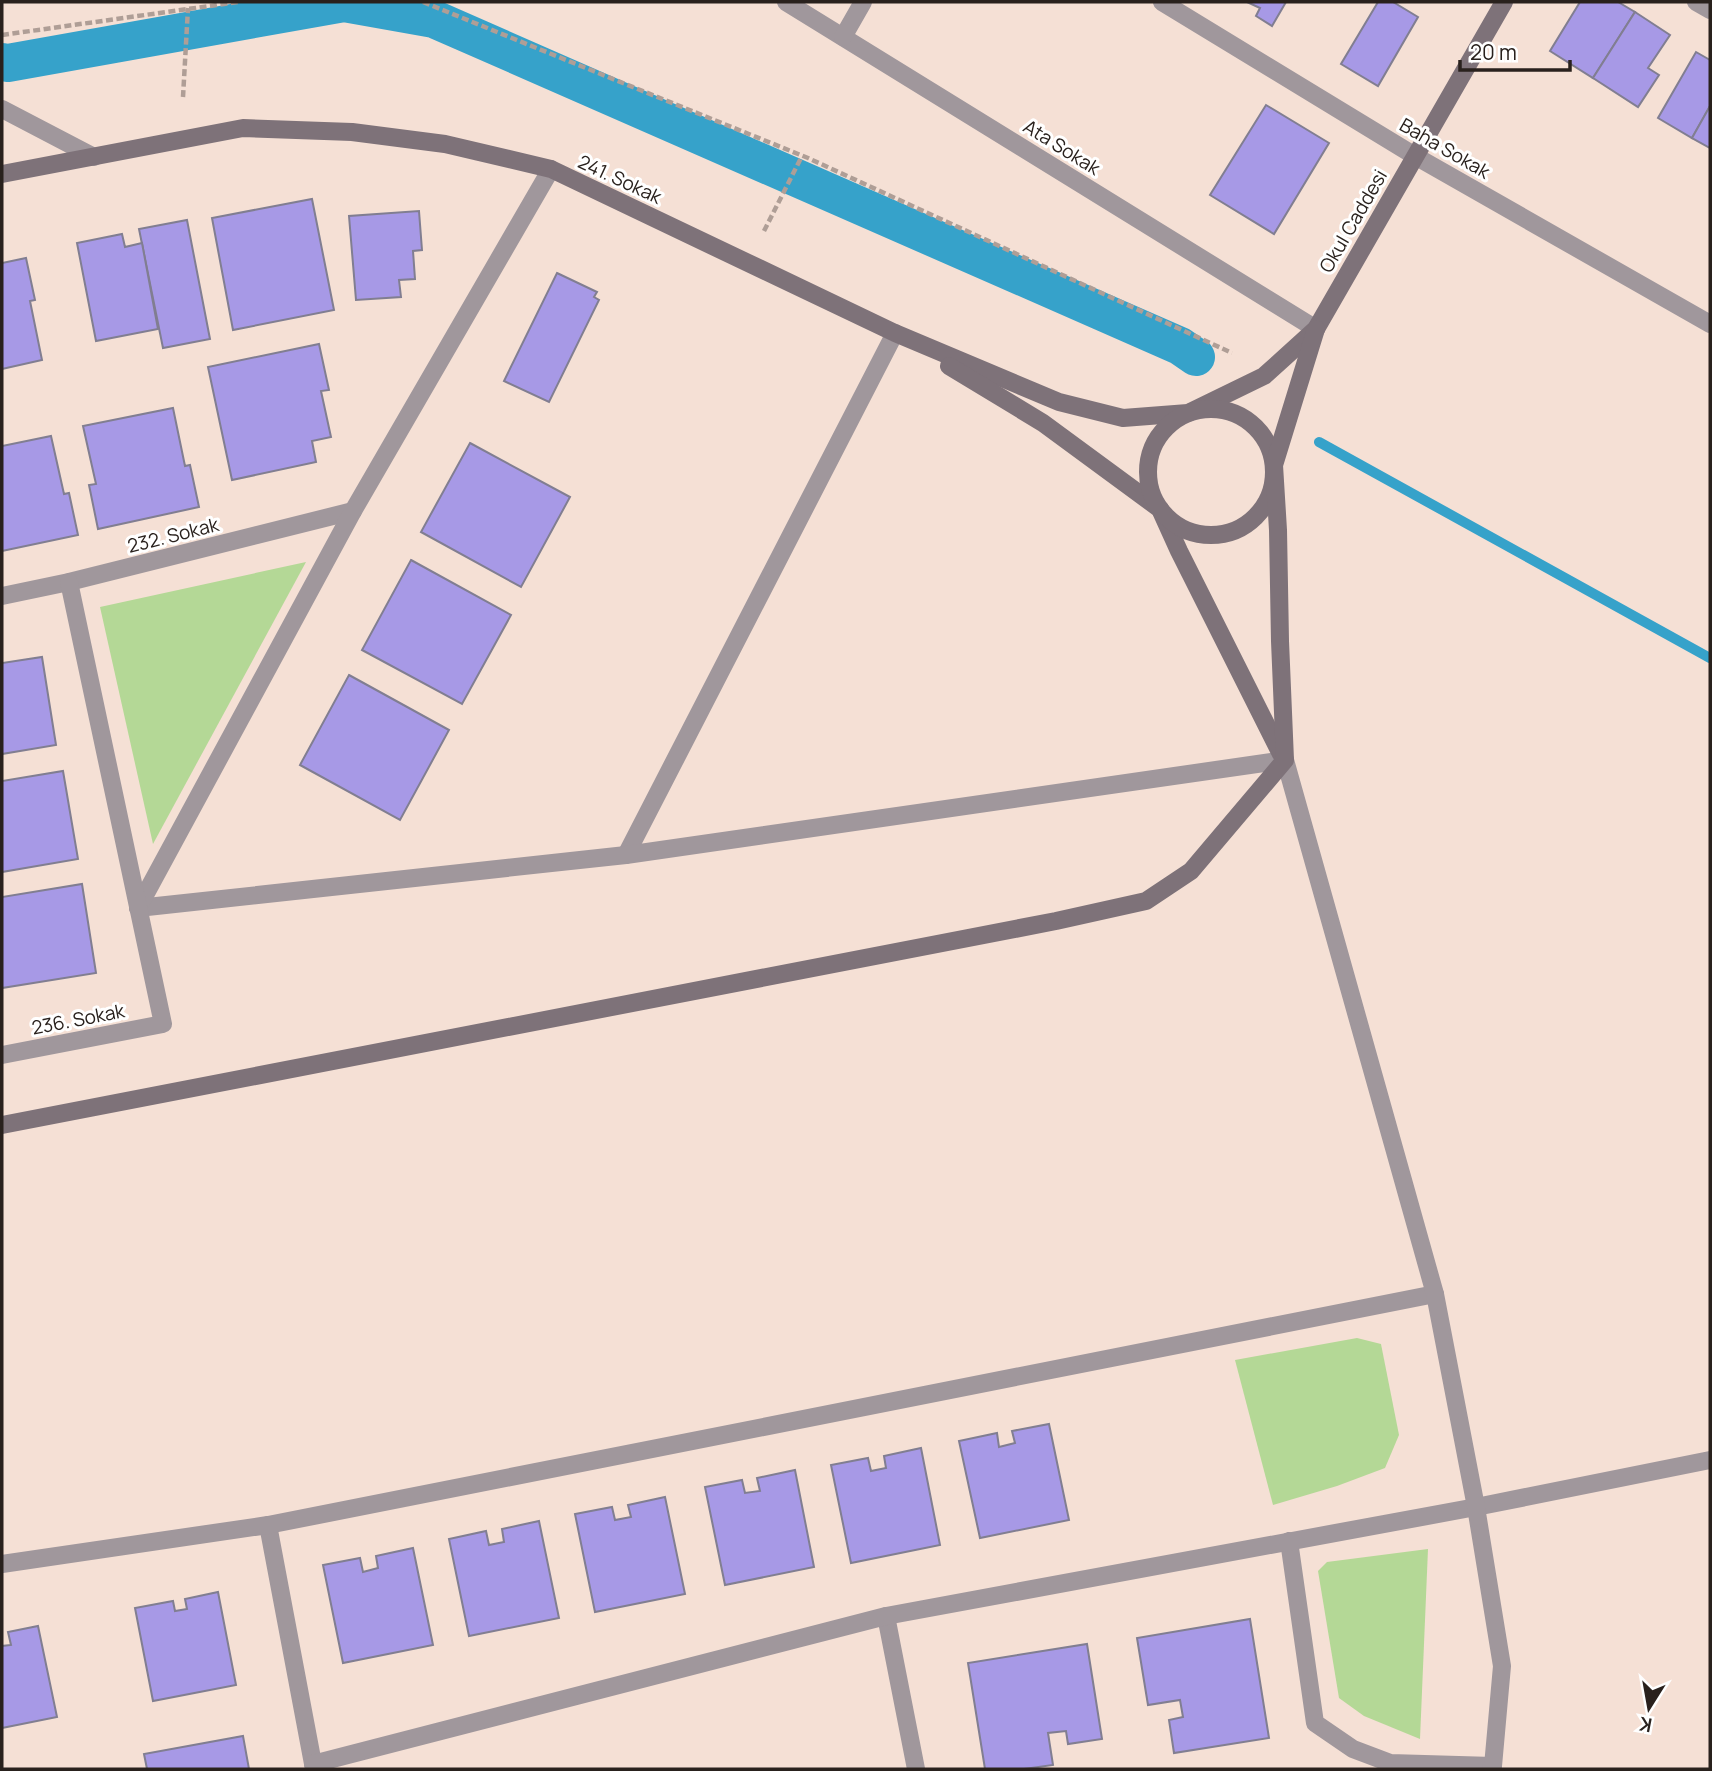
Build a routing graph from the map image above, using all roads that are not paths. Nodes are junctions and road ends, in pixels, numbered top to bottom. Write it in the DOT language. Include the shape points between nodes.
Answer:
graph roads {
  1 [pos="786,2"];
  2 [pos="863,2"];
  3 [pos="1162,2"];
  4 [pos="1504,2"];
  5 [pos="1696,2"];
  6 [pos="1710,10"];
  7 [pos="842,37"];
  8 [pos="2,109"];
  9 [pos="1415,156"];
  10 [pos="94,157"];
  11 [pos="551,169"];
  12 [pos="2,174"];
  13 [pos="1710,324"];
  14 [pos="1316,329"];
  15 [pos="895,333"];
  16 [pos="1188,413"];
  17 [pos="1274,465"];
  18 [pos="1160,509"];
  19 [pos="353,511"];
  20 [pos="69,582"];
  21 [pos="2,596"];
  22 [pos="1285,760"];
  23 [pos="626,855"];
  24 [pos="138,908"];
  25 [pos="2,1055"];
  26 [pos="2,1125"];
  27 [pos="1435,1294"];
  28 [pos="1710,1460"];
  29 [pos="1476,1507"];
  30 [pos="268,1525"];
  31 [pos="1289,1541"];
  32 [pos="2,1564"];
  33 [pos="886,1616"];
  34 [pos="313,1767"];
  35 [pos="1495,1768"];
  36 [pos="916,1769"];
  1 -- 7 [label="street, Ata Sokak"];
  2 -- 7 [label="street"];
  3 -- 9 [label="street, Baha Sokak"];
  4 -- 9 [label="main road, Okul Caddesi"];
  5 -- 6 [label="street"];
  7 -- 14 [label="street, Ata Sokak"];
  8 -- 10 [label="street"];
  9 -- 13 [label="street, Baha Sokak"];
  9 -- 14 [label="main road, Okul Caddesi"];
  10 -- 11 [label="main road, 241. Sokak" via="243,128 352,132 444,144"];
  10 -- 12 [label="main road, 241. Sokak"];
  11 -- 15 [label="main road, 241. Sokak"];
  11 -- 19 [label="street"];
  14 -- 16 [label="main road, Okul Caddesi" via="1264,376"];
  14 -- 17 [label="main road"];
  15 -- 16 [label="main road, 241. Sokak" via="1059,402 1123,418"];
  15 -- 18 [label="main road" via="1043,423"];
  15 -- 23 [label="street"];
  16 -- 17 [label="main road" via="1207,409 1244,418 1269,447"];
  16 -- 18 [label="main road" via="1158,436 1150,454 1150,492"];
  17 -- 18 [label="main road" via="1265,505 1233,531 1193,532 1174,524"];
  17 -- 22 [label="main road"];
  18 -- 22 [label="main road"];
  19 -- 20 [label="street, 232. Sokak"];
  19 -- 24 [label="street"];
  20 -- 21 [label="street, 232. Sokak"];
  20 -- 24 [label="street"];
  22 -- 23 [label="street"];
  22 -- 26 [label="main road" via="1191,871 1146,901"];
  22 -- 27 [label="street"];
  23 -- 24 [label="street"];
  24 -- 25 [label="street, 236. Sokak" via="163,1024"];
  27 -- 29 [label="street"];
  27 -- 30 [label="street"];
  28 -- 29 [label="street"];
  29 -- 31 [label="street"];
  29 -- 35 [label="street" via="1502,1667"];
  30 -- 32 [label="street"];
  30 -- 34 [label="street"];
  31 -- 33 [label="street"];
  31 -- 35 [label="street" via="1315,1723 1353,1749 1390,1763"];
  33 -- 34 [label="street"];
  33 -- 36 [label="street"];
}
